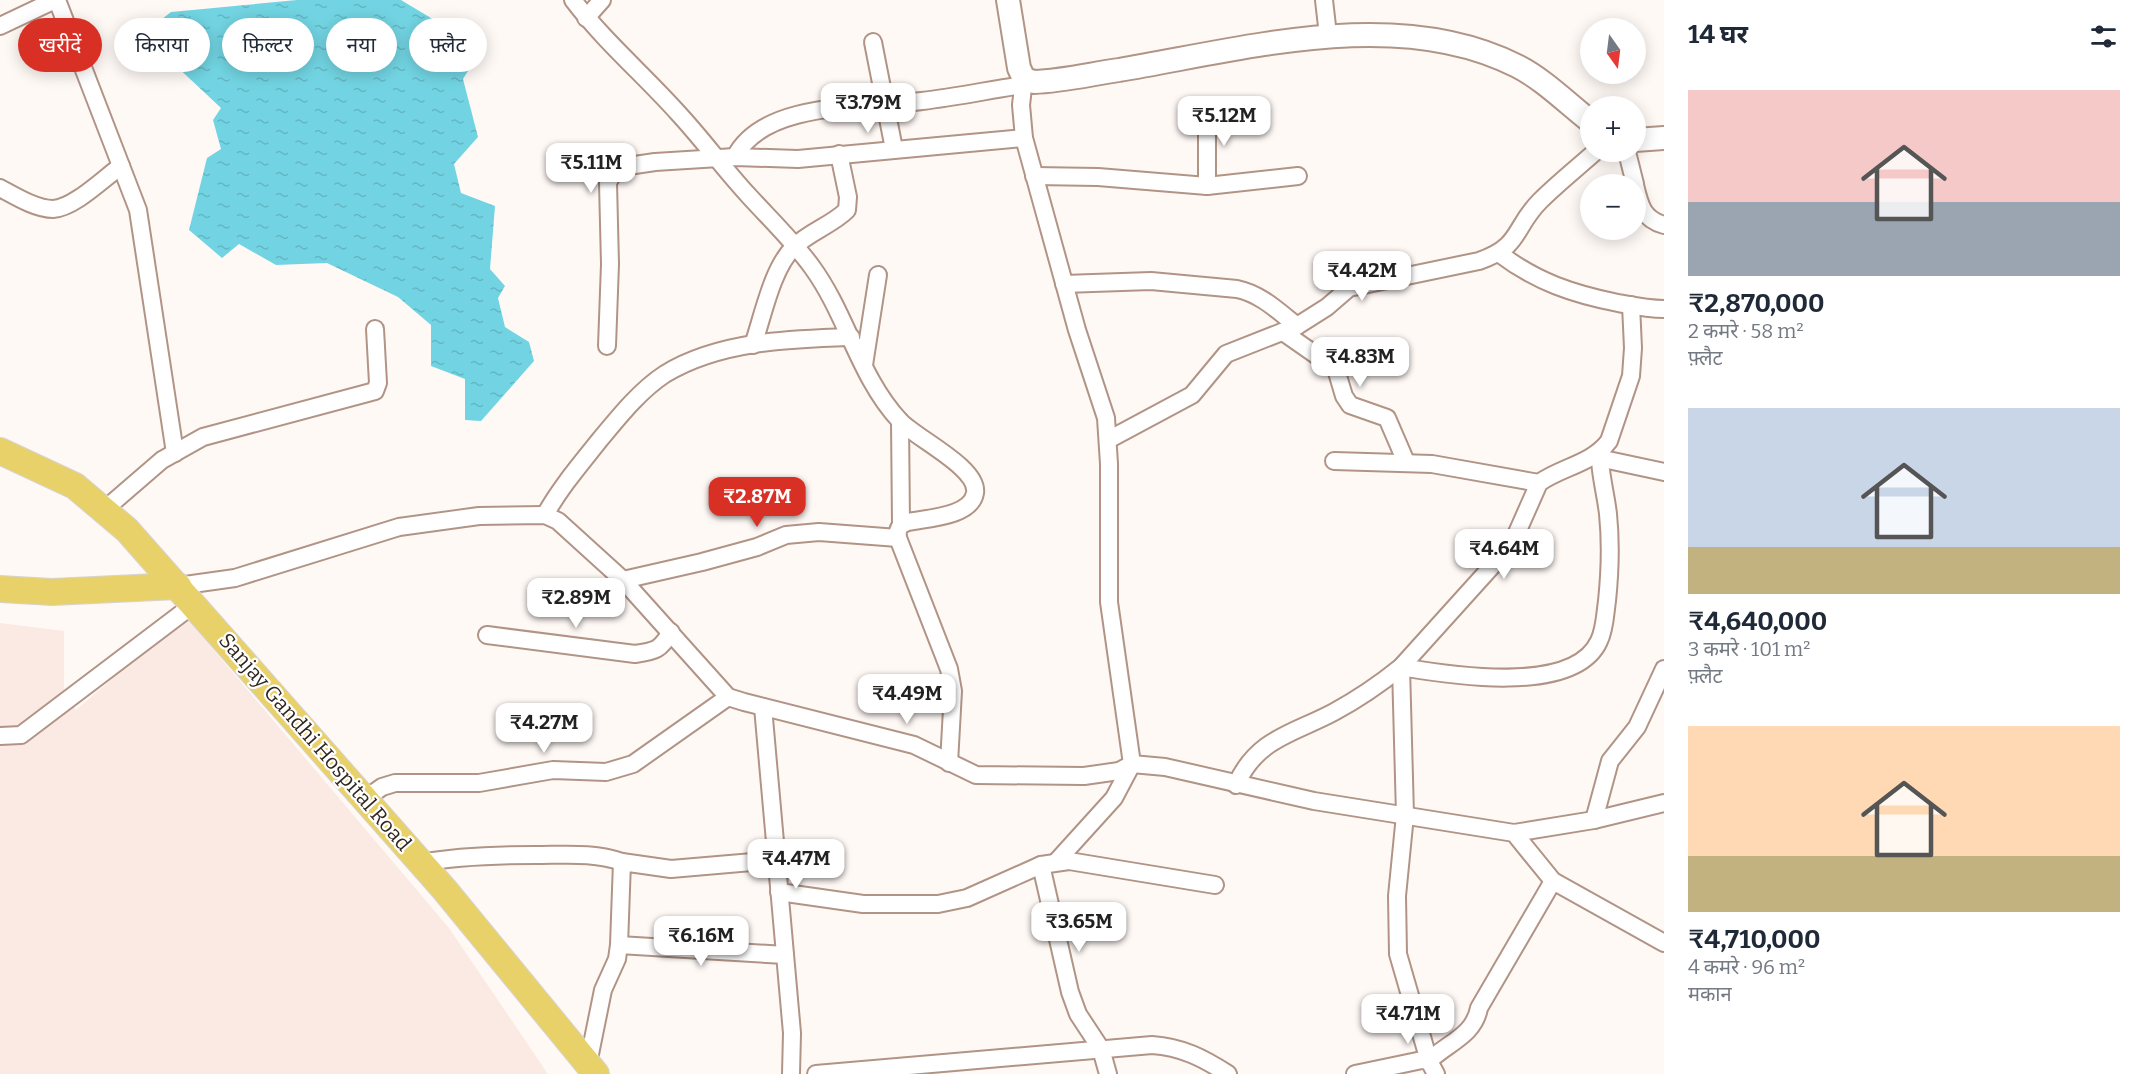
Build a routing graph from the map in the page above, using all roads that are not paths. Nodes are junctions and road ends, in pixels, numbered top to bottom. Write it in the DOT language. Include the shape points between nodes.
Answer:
graph roads {
  1 [pos="56,0"];
  2 [pos="573,0"];
  3 [pos="602,0"];
  4 [pos="1008,0"];
  5 [pos="1324,0"];
  6 [pos="586,18"];
  7 [pos="0,26"];
  8 [pos="1328,35"];
  9 [pos="873,42"];
  10 [pos="1023,82"];
  11 [pos="884,105"];
  12 [pos="1207,108"];
  13 [pos="1580,113"];
  14 [pos="1024,138"];
  15 [pos="1664,138"];
  16 [pos="1646,139"];
  17 [pos="894,149"];
  18 [pos="839,154"];
  19 [pos="735,157"];
  20 [pos="713,158"];
  21 [pos="1584,162"];
  22 [pos="121,166"];
  23 [pos="1034,176"];
  24 [pos="1298,176"];
  25 [pos="1207,186"];
  26 [pos="0,188"];
  27 [pos="1646,216"];
  28 [pos="1664,225"];
  29 [pos="794,246"];
  30 [pos="1500,254"];
  31 [pos="878,275"];
  32 [pos="1064,284"];
  33 [pos="1631,305"];
  34 [pos="1664,309"];
  35 [pos="375,329"];
  36 [pos="1290,329"];
  37 [pos="851,337"];
  38 [pos="753,345"];
  39 [pos="607,346"];
  40 [pos="864,366"];
  41 [pos="900,421"];
  42 [pos="1108,440"];
  43 [pos="0,451"];
  44 [pos="175,453"];
  45 [pos="1597,458"];
  46 [pos="1334,461"];
  47 [pos="1406,462"];
  48 [pos="1664,472"];
  49 [pos="1539,483"];
  50 [pos="104,510"];
  51 [pos="545,515"];
  52 [pos="899,531"];
  53 [pos="623,580"];
  54 [pos="0,589"];
  55 [pos="186,595"];
  56 [pos="671,632"];
  57 [pos="487,635"];
  58 [pos="1401,667"];
  59 [pos="1664,669"];
  60 [pos="728,697"];
  61 [pos="763,707"];
  62 [pos="0,736"];
  63 [pos="949,763"];
  64 [pos="1132,764"];
  65 [pos="1236,784"];
  66 [pos="365,799"];
  67 [pos="1664,803"];
  68 [pos="1405,815"];
  69 [pos="1594,819"];
  70 [pos="1514,833"];
  71 [pos="776,860"];
  72 [pos="622,861"];
  73 [pos="420,862"];
  74 [pos="1049,863"];
  75 [pos="1553,880"];
  76 [pos="1215,885"];
  77 [pos="778,892"];
  78 [pos="1664,943"];
  79 [pos="619,945"];
  80 [pos="785,955"];
  81 [pos="1101,1049"];
  82 [pos="1433,1068"];
  83 [pos="592,1069"];
  84 [pos="791,1074"];
  85 [pos="816,1074"];
  86 [pos="1108,1074"];
  87 [pos="1228,1074"];
  88 [pos="1355,1074"];
  1 -- 7 [label="street"];
  1 -- 22 [label="street"];
  2 -- 6 [label="street"];
  3 -- 6 [label="street"];
  4 -- 10 [label="main road"];
  5 -- 8 [label="street"];
  6 -- 20 [label="street" via="680,114"];
  8 -- 10 [label="main road" via="1049,82"];
  8 -- 13 [label="main road" via="1399,36 1498,57 1520,67"];
  9 -- 11 [label="street"];
  10 -- 11 [label="street"];
  10 -- 14 [label="street"];
  11 -- 17 [label="street"];
  11 -- 19 [label="street" via="825,109 795,116 748,139"];
  12 -- 25 [label="street"];
  14 -- 17 [label="street"];
  14 -- 23 [label="street"];
  15 -- 16 [label="main road"];
  17 -- 18 [label="street"];
  18 -- 19 [label="street" via="798,159"];
  18 -- 29 [label="street" via="847,210"];
  19 -- 20 [label="street"];
  20 -- 29 [label="street"];
  20 -- 39 [label="street" via="628,166 613,173 608,183"];
  21 -- 30 [label="street" via="1538,202"];
  22 -- 26 [label="street" via="67,206 52,209"];
  22 -- 44 [label="street" via="138,210"];
  23 -- 25 [label="street"];
  23 -- 32 [label="street"];
  24 -- 25 [label="street"];
  27 -- 28 [label="street"];
  29 -- 37 [label="street" via="829,292"];
  29 -- 38 [label="street" via="777,272"];
  30 -- 33 [label="street" via="1558,288"];
  30 -- 36 [label="street" via="1349,288 1327,308"];
  31 -- 40 [label="street"];
  32 -- 36 [label="street" via="1151,281 1237,289 1261,298"];
  32 -- 42 [label="street" via="1101,397"];
  33 -- 34 [label="street"];
  33 -- 45 [label="street" via="1631,376 1609,441"];
  35 -- 44 [label="street" via="375,391 203,437"];
  36 -- 42 [label="street" via="1226,354 1192,395"];
  36 -- 47 [label="street" via="1336,369 1350,405 1387,418"];
  37 -- 38 [label="street" via="786,339"];
  37 -- 40 [label="street"];
  38 -- 51 [label="street" via="686,363 645,390 559,490"];
  40 -- 41 [label="street" via="874,389"];
  41 -- 52 [label="street"];
  41 -- 52 [label="street" via="968,471 975,484 975,496 963,508"];
  42 -- 64 [label="street" via="1109,602"];
  43 -- 50 [label="main road, Sanjay Gandhi Hospital Road" via="75,486"];
  44 -- 50 [label="street"];
  45 -- 48 [label="street"];
  45 -- 49 [label="street"];
  45 -- 58 [label="street" via="1608,513 1610,567 1603,626 1594,649 1585,658 1550,675 1468,677"];
  46 -- 47 [label="street"];
  47 -- 49 [label="street"];
  49 -- 58 [label="street" via="1512,544"];
  50 -- 55 [label="main road, Sanjay Gandhi Hospital Road"];
  51 -- 53 [label="street" via="558,521"];
  51 -- 55 [label="street" via="479,516 399,527"];
  52 -- 53 [label="street" via="786,535 757,547"];
  52 -- 63 [label="street" via="953,691"];
  53 -- 56 [label="street"];
  54 -- 55 [label="main road"];
  55 -- 62 [label="street" via="21,735"];
  55 -- 66 [label="main road, Sanjay Gandhi Hospital Road"];
  56 -- 57 [label="street" via="662,646 635,654"];
  56 -- 60 [label="street"];
  58 -- 65 [label="street" via="1334,712 1252,756"];
  58 -- 68 [label="street"];
  59 -- 69 [label="street" via="1637,727 1610,761"];
  60 -- 61 [label="street"];
  60 -- 66 [label="street" via="621,769 553,770 478,783 395,783 382,786"];
  61 -- 63 [label="street" via="914,745"];
  61 -- 71 [label="street"];
  63 -- 64 [label="street" via="988,776 1106,774"];
  64 -- 65 [label="street" via="1165,767"];
  64 -- 74 [label="street" via="1114,798"];
  65 -- 68 [label="street"];
  66 -- 73 [label="main road, Sanjay Gandhi Hospital Road"];
  67 -- 69 [label="street"];
  68 -- 70 [label="street"];
  68 -- 82 [label="street" via="1397,896 1398,954"];
  69 -- 70 [label="street"];
  70 -- 75 [label="street"];
  71 -- 72 [label="street" via="671,869"];
  71 -- 77 [label="street"];
  72 -- 73 [label="street" via="601,855 549,855 461,856"];
  72 -- 79 [label="street"];
  73 -- 83 [label="main road, Sanjay Gandhi Hospital Road"];
  74 -- 76 [label="street" via="1069,861"];
  74 -- 77 [label="street" via="967,898 938,904 862,904"];
  74 -- 81 [label="street" via="1070,992 1078,1014"];
  75 -- 78 [label="street"];
  75 -- 82 [label="street" via="1479,1008 1477,1020 1466,1034 1443,1047"];
  77 -- 80 [label="street"];
  79 -- 80 [label="street"];
  79 -- 83 [label="street" via="605,984"];
  80 -- 84 [label="street" via="792,1033"];
  81 -- 85 [label="street"];
  81 -- 86 [label="street"];
  81 -- 87 [label="street" via="1172,1047 1191,1052"];
  82 -- 88 [label="street" via="1422,1060"];
}
